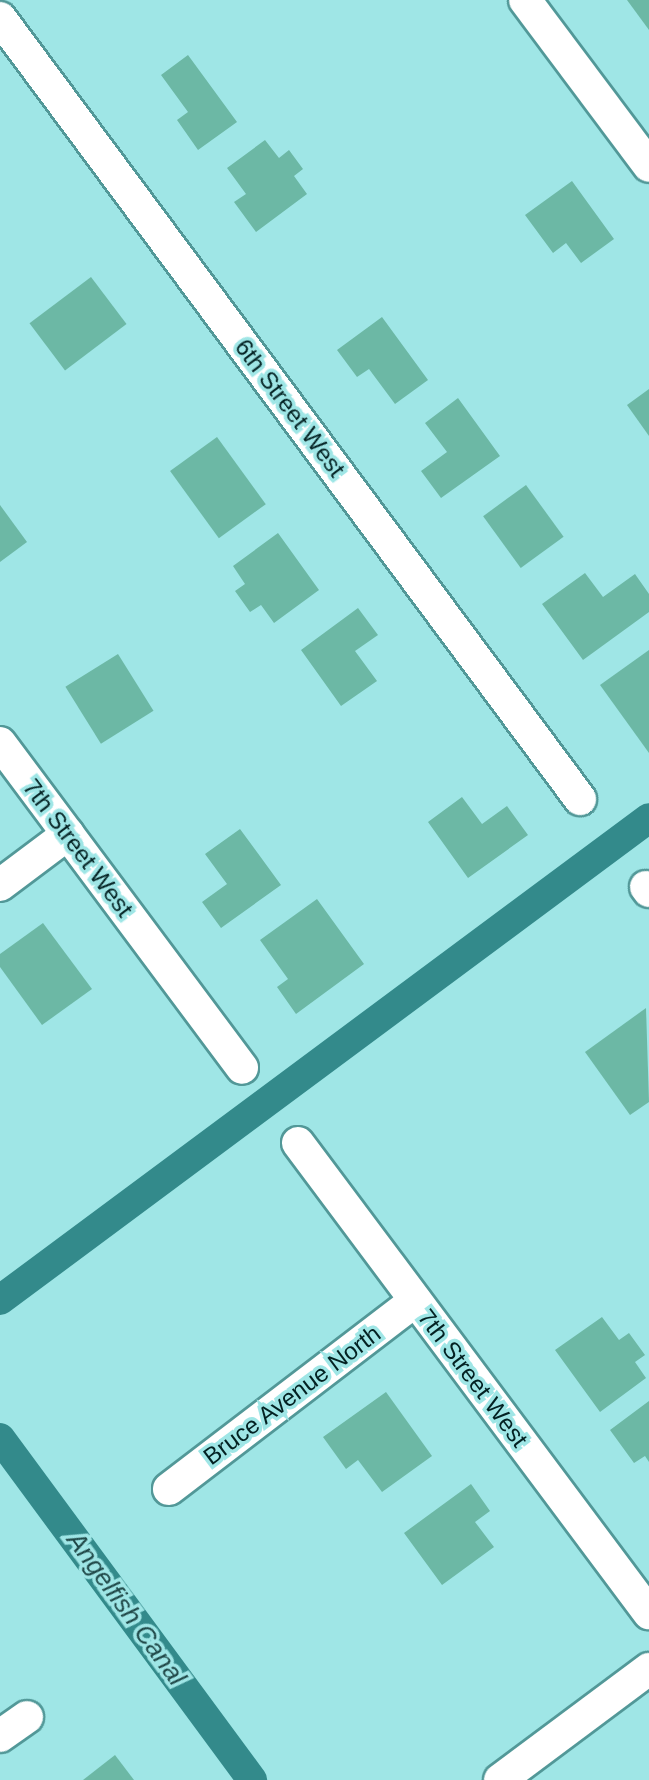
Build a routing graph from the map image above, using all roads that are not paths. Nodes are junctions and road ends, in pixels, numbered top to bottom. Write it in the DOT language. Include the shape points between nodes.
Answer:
graph roads {
  1 [pos="525,0"];
  2 [pos="0,18"];
  3 [pos="649,166"];
  4 [pos="0,743"];
  5 [pos="580,799"];
  6 [pos="68,834"];
  7 [pos="0,885"];
  8 [pos="242,1068"];
  9 [pos="298,1143"];
  10 [pos="415,1301"];
  11 [pos="169,1489"];
  12 [pos="649,1613"];
  13 [pos="649,1669"];
  14 [pos="27,1717"];
  15 [pos="0,1736"];
  16 [pos="500,1780"];
  1 -- 3 [label="street"];
  2 -- 5 [label="street, 6th Street West"];
  4 -- 6 [label="street, 7th Street West"];
  6 -- 7 [label="street"];
  6 -- 8 [label="street, 7th Street West"];
  9 -- 10 [label="street, 7th Street West"];
  10 -- 11 [label="street, Bruce Avenue North"];
  10 -- 12 [label="street, 7th Street West"];
  13 -- 16 [label="street"];
  14 -- 15 [label="street"];
}
